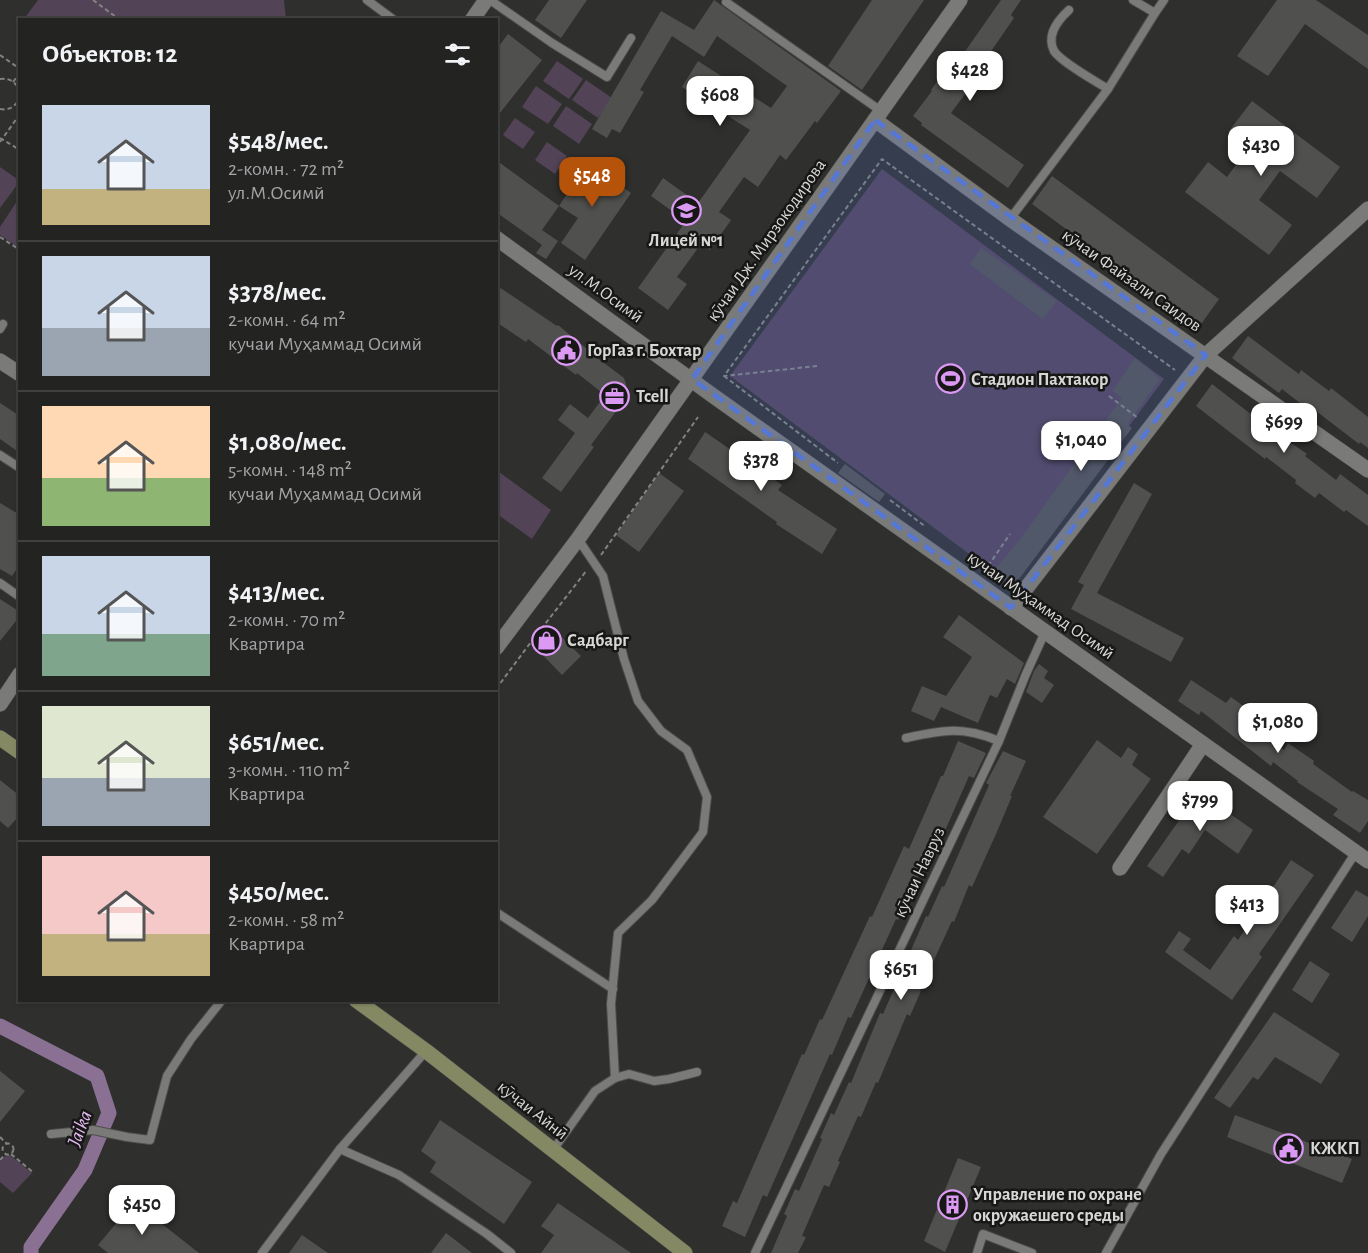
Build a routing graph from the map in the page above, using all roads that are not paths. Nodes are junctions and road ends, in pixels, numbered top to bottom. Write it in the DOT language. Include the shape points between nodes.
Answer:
graph roads {
  1 [pos="367,0"];
  2 [pos="488,0"];
  3 [pos="960,0"];
  4 [pos="1133,0"];
  5 [pos="1164,0"];
  6 [pos="726,2"];
  7 [pos="1069,10"];
  8 [pos="1155,13"];
  9 [pos="391,18"];
  10 [pos="474,18"];
  11 [pos="631,38"];
  12 [pos="1108,89"];
  13 [pos="878,116"];
  14 [pos="1368,209"];
  15 [pos="1010,219"];
  16 [pos="498,239"];
  17 [pos="1206,355"];
  18 [pos="0,361"];
  19 [pos="18,373"];
  20 [pos="692,379"];
  21 [pos="0,455"];
  22 [pos="18,467"];
  23 [pos="1368,470"];
  24 [pos="578,539"];
  25 [pos="0,583"];
  26 [pos="18,596"];
  27 [pos="1011,608"];
  28 [pos="1045,632"];
  29 [pos="498,645"];
  30 [pos="18,677"];
  31 [pos="0,704"];
  32 [pos="0,738"];
  33 [pos="906,738"];
  34 [pos="999,741"];
  35 [pos="1203,744"];
  36 [pos="18,751"];
  37 [pos="1362,857"];
  38 [pos="1120,868"];
  39 [pos="498,913"];
  40 [pos="613,989"];
  41 [pos="220,1002"];
  42 [pos="359,1002"];
  43 [pos="426,1051"];
  44 [pos="697,1072"];
  45 [pos="615,1078"];
  46 [pos="51,1134"];
  47 [pos="340,1149"];
  48 [pos="553,1150"];
  49 [pos="262,1253"];
  50 [pos="511,1253"];
  51 [pos="685,1253"];
  52 [pos="755,1253"];
  53 [pos="976,1253"];
  54 [pos="1032,1253"];
  55 [pos="1106,1253"];
  1 -- 9 [label="lane"];
  2 -- 10 [label="street"];
  2 -- 11 [label="lane" via="607,77"];
  3 -- 13 [label="street, кӯчаи Дж. Мирзокодирова"];
  4 -- 8 [label="lane"];
  5 -- 8 [label="lane"];
  6 -- 13 [label="lane"];
  7 -- 12 [label="lane" via="1057,21 1051,39 1055,51"];
  8 -- 12 [label="lane"];
  12 -- 15 [label="lane"];
  13 -- 15 [label="street, кӯчаи Файзали Саидов"];
  13 -- 20 [label="street, кӯчаи Дж. Мирзокодирова"];
  14 -- 17 [label="street"];
  15 -- 17 [label="street, кӯчаи Файзали Саидов"];
  16 -- 20 [label="street, ул.М.Осимй"];
  17 -- 23 [label="street, кӯчаи Файзали Саидов"];
  17 -- 27 [label="street"];
  18 -- 19 [label="street"];
  20 -- 24 [label="street, кӯчаи Дж. Мирзокодирова"];
  20 -- 27 [label="street, кучаи Муҳаммад Осимй"];
  21 -- 22 [label="lane"];
  24 -- 29 [label="street, кӯчаи Дж. Мирзокодирова"];
  24 -- 40 [label="lane" via="603,576 638,701 661,731 687,750 707,797 703,832 652,900 618,933"];
  25 -- 26 [label="lane"];
  27 -- 28 [label="street, кучаи Муҳаммад Осимй"];
  28 -- 34 [label="lane, кӯчаи Навруз"];
  28 -- 35 [label="street, кучаи Муҳаммад Осимй"];
  30 -- 31 [label="street"];
  32 -- 36 [label="main road"];
  33 -- 34 [label="lane" via="958,730"];
  34 -- 52 [label="lane, кӯчаи Навруз"];
  35 -- 37 [label="street, кучаи Муҳаммад Осимй"];
  35 -- 38 [label="street"];
  37 -- 55 [label="lane" via="1161,1154"];
  39 -- 40 [label="lane"];
  40 -- 45 [label="lane"];
  41 -- 46 [label="lane" via="167,1076 150,1140 93,1130"];
  42 -- 43 [label="main road, кӯчаи Айнӣ"];
  43 -- 47 [label="lane"];
  43 -- 48 [label="main road, кӯчаи Айнӣ"];
  44 -- 45 [label="lane" via="654,1081 629,1074"];
  45 -- 48 [label="lane" via="595,1091"];
  47 -- 49 [label="lane"];
  47 -- 50 [label="lane" via="399,1175"];
  48 -- 51 [label="main road, кӯчаи Айнӣ"];
  53 -- 54 [label="lane" via="983,1234"];
}
